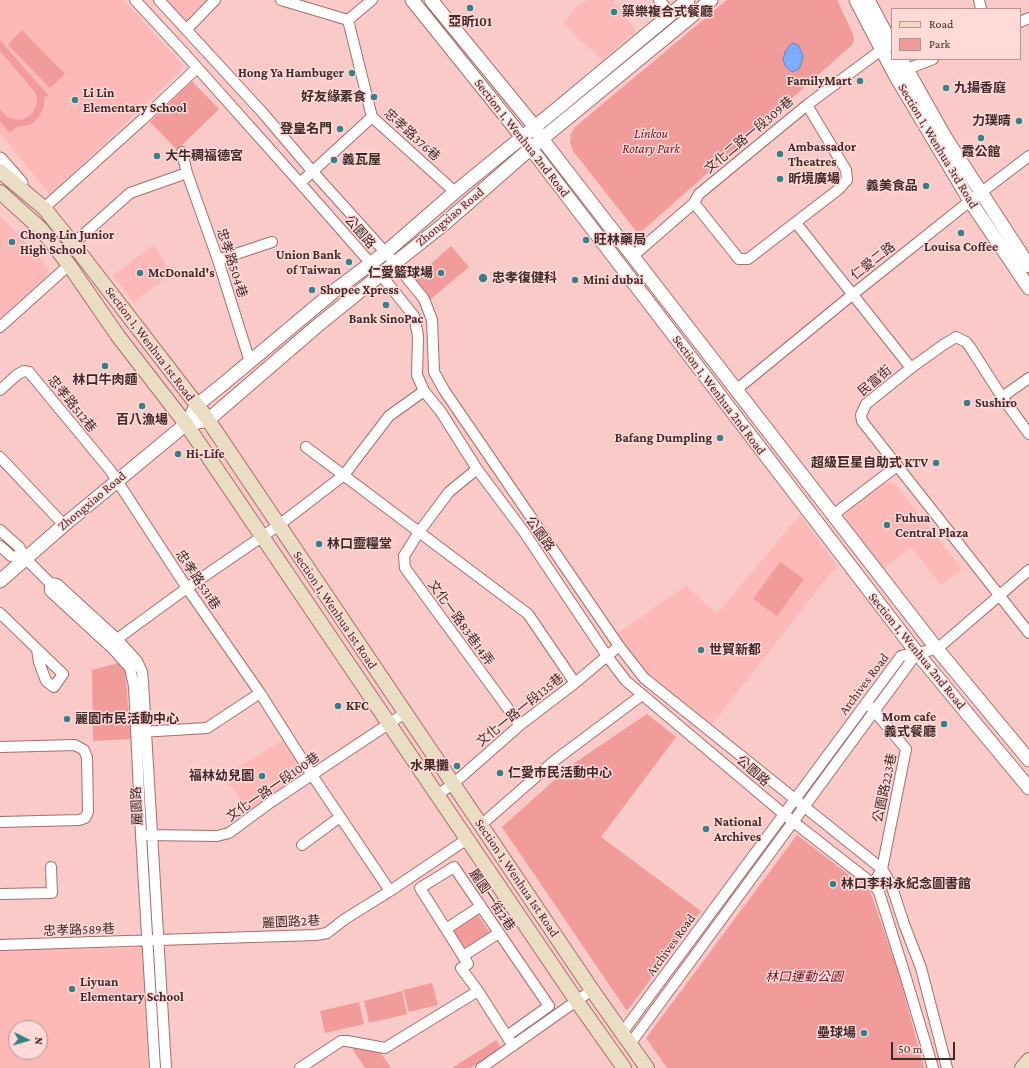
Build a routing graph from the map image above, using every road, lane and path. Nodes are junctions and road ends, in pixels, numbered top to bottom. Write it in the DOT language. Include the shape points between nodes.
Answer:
graph roads {
  1 [pos="135,0"];
  2 [pos="159,0"];
  3 [pos="215,0"];
  4 [pos="281,0"];
  5 [pos="372,0"];
  6 [pos="412,0"];
  7 [pos="431,0"];
  8 [pos="659,0"];
  9 [pos="688,0"];
  10 [pos="711,0"];
  11 [pos="856,0"];
  12 [pos="868,0"];
  13 [pos="672,14"];
  14 [pos="348,20"];
  15 [pos="186,30"];
  16 [pos="888,46"];
  17 [pos="891,58"];
  18 [pos="891,60"];
  19 [pos="927,60"];
  20 [pos="904,64"];
  21 [pos="198,68"];
  22 [pos="895,75"];
  23 [pos="806,105"];
  24 [pos="372,117"];
  25 [pos="535,127"];
  26 [pos="522,137"];
  27 [pos="542,139"];
  28 [pos="531,148"];
  29 [pos="182,152"];
  30 [pos="1029,156"];
  31 [pos="0,159"];
  32 [pos="0,171"];
  33 [pos="313,172"];
  34 [pos="187,174"];
  35 [pos="300,183"];
  36 [pos="0,192"];
  37 [pos="455,192"];
  38 [pos="982,193"];
  39 [pos="970,201"];
  40 [pos="39,204"];
  41 [pos="694,204"];
  42 [pos="796,223"];
  43 [pos="370,236"];
  44 [pos="272,242"];
  45 [pos="73,244"];
  46 [pos="357,248"];
  47 [pos="386,252"];
  48 [pos="633,256"];
  49 [pos="218,260"];
  50 [pos="394,262"];
  51 [pos="371,264"];
  52 [pos="69,265"];
  53 [pos="1029,266"];
  54 [pos="381,275"];
  55 [pos="1029,288"];
  56 [pos="852,295"];
  57 [pos="427,307"];
  58 [pos="414,316"];
  59 [pos="0,327"];
  60 [pos="250,362"];
  61 [pos="911,368"];
  62 [pos="1029,378"];
  63 [pos="0,390"];
  64 [pos="736,390"];
  65 [pos="424,391"];
  66 [pos="446,392"];
  67 [pos="1002,397"];
  68 [pos="432,401"];
  69 [pos="197,405"];
  70 [pos="208,420"];
  71 [pos="186,424"];
  72 [pos="1029,434"];
  73 [pos="306,447"];
  74 [pos="0,457"];
  75 [pos="897,466"];
  76 [pos="478,469"];
  77 [pos="344,475"];
  78 [pos="116,481"];
  79 [pos="833,515"];
  80 [pos="532,518"];
  81 [pos="64,525"];
  82 [pos="278,525"];
  83 [pos="520,528"];
  84 [pos="0,530"];
  85 [pos="419,532"];
  86 [pos="262,536"];
  87 [pos="0,546"];
  88 [pos="25,558"];
  89 [pos="1029,570"];
  90 [pos="0,581"];
  91 [pos="50,583"];
  92 [pos="187,588"];
  93 [pos="998,596"];
  94 [pos="0,613"];
  95 [pos="1029,633"];
  96 [pos="117,639"];
  97 [pos="619,646"];
  98 [pos="37,649"];
  99 [pos="937,649"];
  100 [pos="917,654"];
  101 [pos="607,656"];
  102 [pos="644,678"];
  103 [pos="575,683"];
  104 [pos="632,687"];
  105 [pos="260,693"];
  106 [pos="642,695"];
  107 [pos="867,703"];
  108 [pos="875,711"];
  109 [pos="405,713"];
  110 [pos="388,723"];
  111 [pos="520,725"];
  112 [pos="141,732"];
  113 [pos="0,747"];
  114 [pos="1029,760"];
  115 [pos="312,775"];
  116 [pos="453,784"];
  117 [pos="1029,788"];
  118 [pos="437,795"];
  119 [pos="796,798"];
  120 [pos="805,806"];
  121 [pos="784,814"];
  122 [pos="340,817"];
  123 [pos="0,822"];
  124 [pos="793,822"];
  125 [pos="481,825"];
  126 [pos="141,835"];
  127 [pos="152,835"];
  128 [pos="467,839"];
  129 [pos="302,845"];
  130 [pos="51,867"];
  131 [pos="882,869"];
  132 [pos="873,884"];
  133 [pos="390,891"];
  134 [pos="0,894"];
  135 [pos="481,906"];
  136 [pos="446,929"];
  137 [pos="499,933"];
  138 [pos="159,940"];
  139 [pos="147,941"];
  140 [pos="0,945"];
  141 [pos="463,956"];
  142 [pos="921,968"];
  143 [pos="906,975"];
  144 [pos="592,990"];
  145 [pos="478,991"];
  146 [pos="576,1000"];
  147 [pos="507,1036"];
  148 [pos="626,1038"];
  149 [pos="513,1046"];
  150 [pos="1029,1060"];
  151 [pos="155,1068"];
  152 [pos="166,1068"];
  153 [pos="300,1068"];
  154 [pos="481,1068"];
  155 [pos="624,1068"];
  156 [pos="647,1068"];
  157 [pos="933,1068"];
  158 [pos="947,1068"];
  159 [pos="1022,1068"];
  1 -- 21 [label="street, 公園路"];
  2 -- 15 [label="street, 公園路"];
  3 -- 15 [label="street"];
  4 -- 14 [label="street"];
  5 -- 14 [label="street"];
  6 -- 26 [label="street, Section 1, Wenhua 2nd Road"];
  7 -- 25 [label="street, Section 1, Wenhua 2nd Road"];
  8 -- 13 [label="street"];
  9 -- 13 [label="street, Zhongxiao Road"];
  10 -- 27 [label="street, Zhongxiao Road"];
  11 -- 16 [label="street, Section 1, Wenhua 3rd Road"];
  12 -- 16 [label="street, Section 1, Wenhua 3rd Road"];
  13 -- 25 [label="street, Zhongxiao Road"];
  14 -- 24 [label="street, 忠孝路376巷"];
  15 -- 33 [label="street, 公園路"];
  16 -- 17 [label="street, Section 1, Wenhua 3rd Road"];
  16 -- 23 [label="street, 文化二路一段309巷"];
  18 -- 22 [label="street, Section 1, Wenhua 3rd Road"];
  19 -- 20 [label="street"];
  20 -- 22 [label="street"];
  20 -- 38 [label="street, Section 1, Wenhua 3rd Road" via="945,137"];
  21 -- 35 [label="street, 公園路"];
  21 -- 40 [label="street" via="143,119"];
  22 -- 39 [label="street, Section 1, Wenhua 3rd Road"];
  23 -- 41 [label="street, 文化二路一段309巷" via="699,194"];
  23 -- 42 [label="street" via="846,170 847,180"];
  24 -- 33 [label="street"];
  24 -- 37 [label="street, 忠孝路376巷"];
  25 -- 26 [label="street, Zhongxiao Road"];
  25 -- 27 [label="street, Section 1, Wenhua 2nd Road"];
  26 -- 28 [label="street, Section 1, Wenhua 2nd Road"];
  26 -- 37 [label="street, Zhongxiao Road"];
  27 -- 28 [label="street, Zhongxiao Road"];
  27 -- 48 [label="street, Section 1, Wenhua 2nd Road"];
  28 -- 50 [label="street, Zhongxiao Road" via="444,224"];
  28 -- 100 [label="street, Section 1, Wenhua 2nd Road"];
  29 -- 34 [label="street, 忠孝路504巷"];
  30 -- 38 [label="street, 仁愛二路"];
  31 -- 40 [label="street"];
  32 -- 40 [label="main road, Section 1, Wenhua 1st Road"];
  33 -- 35 [label="street"];
  33 -- 43 [label="street, 公園路"];
  34 -- 45 [label="street" via="130,193"];
  34 -- 49 [label="street, 忠孝路504巷"];
  35 -- 46 [label="street, 公園路"];
  36 -- 52 [label="main road, Section 1, Wenhua 1st Road" via="42,230"];
  37 -- 47 [label="street, Zhongxiao Road"];
  38 -- 39 [label="street, 仁愛二路"];
  38 -- 53 [label="street, Section 1, Wenhua 3rd Road"];
  39 -- 55 [label="street, Section 1, Wenhua 3rd Road"];
  39 -- 56 [label="street, 仁愛二路"];
  40 -- 45 [label="main road, Section 1, Wenhua 1st Road"];
  41 -- 42 [label="street" via="739,259 748,259"];
  41 -- 48 [label="street, 文化二路一段309巷"];
  42 -- 56 [label="street"];
  43 -- 46 [label="street"];
  43 -- 47 [label="street, 公園路"];
  44 -- 49 [label="street"];
  45 -- 69 [label="main road, Section 1, Wenhua 1st Road"];
  46 -- 51 [label="street, 公園路"];
  47 -- 50 [label="street, 公園路"];
  47 -- 51 [label="street, Zhongxiao Road"];
  48 -- 64 [label="street, Section 1, Wenhua 2nd Road"];
  49 -- 60 [label="street, 忠孝路504巷"];
  50 -- 54 [label="street, Zhongxiao Road"];
  50 -- 57 [label="street, 公園路" via="424,299"];
  51 -- 54 [label="street, 公園路"];
  51 -- 60 [label="street, Zhongxiao Road" via="338,288"];
  52 -- 59 [label="street"];
  52 -- 71 [label="main road, Section 1, Wenhua 1st Road" via="118,336"];
  54 -- 58 [label="street, 公園路"];
  54 -- 70 [label="street, Zhongxiao Road"];
  56 -- 61 [label="street"];
  56 -- 64 [label="street, 仁愛二路"];
  57 -- 58 [label="street"];
  57 -- 66 [label="street, 公園路" via="432,320 434,372"];
  58 -- 65 [label="street, 公園路" via="418,336 417,375"];
  60 -- 69 [label="street, Zhongxiao Road"];
  61 -- 67 [label="street, 民富街" via="956,337 966,342"];
  61 -- 75 [label="street, 民富街" via="866,404 861,415 862,421"];
  62 -- 67 [label="street"];
  63 -- 78 [label="street, 忠孝路512巷" via="18,374 29,372 110,470"];
  64 -- 79 [label="street, Section 1, Wenhua 2nd Road"];
  65 -- 68 [label="street, 公園路"];
  65 -- 77 [label="street" via="388,416"];
  66 -- 68 [label="street"];
  66 -- 80 [label="street, 公園路"];
  67 -- 72 [label="street, 民富街"];
  68 -- 76 [label="street, 公園路"];
  69 -- 70 [label="main road, Section 1, Wenhua 1st Road"];
  69 -- 71 [label="street, Zhongxiao Road"];
  70 -- 71 [label="street, Zhongxiao Road"];
  70 -- 82 [label="main road, Section 1, Wenhua 1st Road"];
  71 -- 78 [label="street, Zhongxiao Road"];
  71 -- 86 [label="main road, Section 1, Wenhua 1st Road"];
  73 -- 77 [label="street"];
  74 -- 81 [label="street"];
  75 -- 79 [label="street"];
  75 -- 93 [label="street, 民富街"];
  76 -- 83 [label="street, 公園路"];
  76 -- 85 [label="street, 文化一路83巷14弄" via="449,492"];
  77 -- 82 [label="street"];
  77 -- 85 [label="street"];
  78 -- 81 [label="street, Zhongxiao Road"];
  78 -- 92 [label="street, 忠孝路531巷"];
  79 -- 99 [label="street, Section 1, Wenhua 2nd Road"];
  80 -- 83 [label="street"];
  80 -- 97 [label="street, 公園路"];
  81 -- 88 [label="street, Zhongxiao Road"];
  82 -- 86 [label="street"];
  82 -- 109 [label="main road, Section 1, Wenhua 1st Road"];
  83 -- 101 [label="street, 公園路"];
  84 -- 88 [label="street, 麗園路" via="19,547"];
  85 -- 103 [label="street" via="528,614"];
  85 -- 111 [label="street, 文化一路83巷14弄" via="404,556 405,568"];
  86 -- 92 [label="street"];
  86 -- 110 [label="main road, Section 1, Wenhua 1st Road"];
  87 -- 88 [label="street, 麗園路" via="11,556"];
  88 -- 90 [label="street, Zhongxiao Road"];
  88 -- 91 [label="street, 麗園路"];
  89 -- 93 [label="street"];
  91 -- 96 [label="street, 麗園路" via="57,584"];
  91 -- 112 [label="street, 麗園路" via="50,591 130,668"];
  92 -- 96 [label="street"];
  92 -- 105 [label="street, 忠孝路531巷"];
  93 -- 95 [label="street, 民富街"];
  93 -- 99 [label="street"];
  94 -- 98 [label="street"];
  96 -- 112 [label="street, 麗園路" via="137,661 142,672"];
  97 -- 101 [label="street, 文化一路一段135巷"];
  97 -- 102 [label="street, 公園路"];
  99 -- 100 [label="street"];
  99 -- 114 [label="street, Section 1, Wenhua 2nd Road"];
  100 -- 107 [label="street, Archives Road" via="901,656"];
  100 -- 108 [label="street, Archives Road"];
  100 -- 117 [label="street, Section 1, Wenhua 2nd Road"];
  101 -- 103 [label="street, 文化一路一段135巷"];
  101 -- 104 [label="street, 公園路"];
  102 -- 104 [label="street"];
  102 -- 119 [label="street, 公園路"];
  103 -- 111 [label="street, 文化一路一段135巷"];
  104 -- 106 [label="street, 公園路"];
  105 -- 112 [label="street" via="207,728"];
  105 -- 115 [label="street, 忠孝路531巷"];
  106 -- 121 [label="street, 公園路"];
  106 -- 125 [label="street" via="554,761"];
  107 -- 108 [label="street, 公園路223巷"];
  107 -- 119 [label="street, Archives Road"];
  108 -- 120 [label="street, Archives Road"];
  108 -- 131 [label="street, 公園路223巷" via="906,749"];
  109 -- 110 [label="street, 文化一路一段100巷"];
  109 -- 116 [label="main road, Section 1, Wenhua 1st Road"];
  110 -- 115 [label="street, 文化一路一段100巷"];
  110 -- 118 [label="main road, Section 1, Wenhua 1st Road"];
  111 -- 116 [label="street, 文化一路一段135巷"];
  112 -- 126 [label="street, 麗園路"];
  112 -- 127 [label="street, 麗園路"];
  113 -- 123 [label="street" via="75,745 84,750 87,758 88,812 85,818 78,820"];
  115 -- 122 [label="street, 忠孝路531巷"];
  115 -- 127 [label="street, 文化一路一段100巷" via="229,833 217,836"];
  116 -- 118 [label="street, 文化一路一段135巷"];
  116 -- 125 [label="main road, Section 1, Wenhua 1st Road"];
  118 -- 128 [label="main road, Section 1, Wenhua 1st Road"];
  119 -- 120 [label="street, 公園路"];
  119 -- 121 [label="street, Archives Road"];
  120 -- 124 [label="street, Archives Road"];
  120 -- 131 [label="street, 公園路"];
  121 -- 124 [label="street, 公園路"];
  121 -- 148 [label="street, Archives Road"];
  122 -- 129 [label="street"];
  122 -- 133 [label="street, 忠孝路531巷"];
  124 -- 132 [label="street, 公園路"];
  124 -- 148 [label="street, Archives Road"];
  125 -- 144 [label="main road, Section 1, Wenhua 1st Road"];
  126 -- 127 [label="street, 文化一路一段100巷"];
  126 -- 139 [label="street, 麗園路"];
  127 -- 138 [label="street, 麗園路"];
  128 -- 133 [label="street, 麗園路2巷"];
  128 -- 146 [label="main road, Section 1, Wenhua 1st Road"];
  130 -- 134 [label="street" via="52,893"];
  131 -- 132 [label="street"];
  131 -- 142 [label="street, 公園路" via="891,884"];
  132 -- 143 [label="street, 公園路" via="879,892"];
  133 -- 138 [label="street, 麗園路2巷" via="326,933"];
  135 -- 136 [label="street"];
  135 -- 136 [label="street, 麗園一街2巷" via="454,867 420,888"];
  135 -- 137 [label="street, 麗園一街2巷"];
  136 -- 141 [label="street, 麗園一街2巷"];
  137 -- 141 [label="street"];
  137 -- 147 [label="street, 麗園一街2巷" via="548,1006"];
  138 -- 139 [label="street, 忠孝路589巷"];
  138 -- 152 [label="street, 麗園路"];
  139 -- 140 [label="street, 忠孝路589巷"];
  139 -- 151 [label="street, 麗園路"];
  141 -- 145 [label="street" via="468,964 461,968"];
  142 -- 143 [label="street"];
  142 -- 158 [label="street, 公園路"];
  143 -- 157 [label="street, 公園路"];
  144 -- 146 [label="street"];
  144 -- 148 [label="main road, Section 1, Wenhua 1st Road"];
  145 -- 147 [label="street"];
  145 -- 153 [label="street" via="385,1048 341,1042"];
  146 -- 149 [label="street"];
  146 -- 155 [label="main road, Section 1, Wenhua 1st Road"];
  147 -- 149 [label="street"];
  148 -- 156 [label="main road, Section 1, Wenhua 1st Road"];
  149 -- 154 [label="street"];
  150 -- 159 [label="main road"];
}
